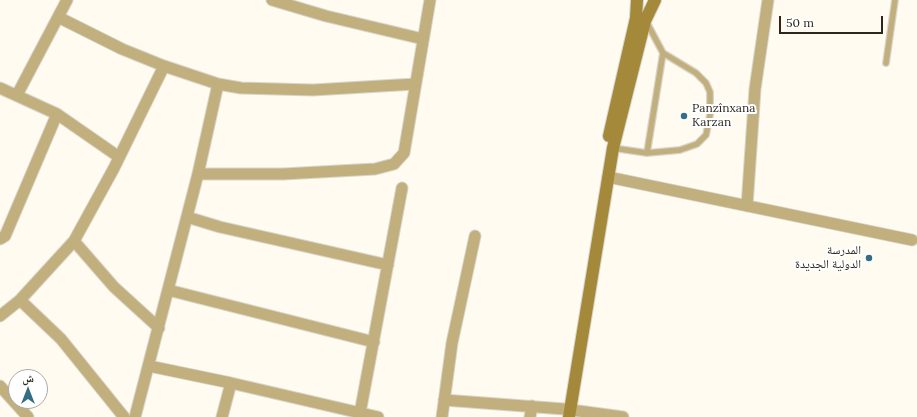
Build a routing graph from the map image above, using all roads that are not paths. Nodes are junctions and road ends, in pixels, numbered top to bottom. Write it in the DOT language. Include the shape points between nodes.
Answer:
graph roads {
  1 [pos="67,0"];
  2 [pos="272,0"];
  3 [pos="430,0"];
  4 [pos="637,0"];
  5 [pos="768,0"];
  6 [pos="895,0"];
  7 [pos="654,1"];
  8 [pos="58,17"];
  9 [pos="646,21"];
  10 [pos="423,39"];
  11 [pos="663,53"];
  12 [pos="886,63"];
  13 [pos="164,66"];
  14 [pos="218,84"];
  15 [pos="415,84"];
  16 [pos="0,88"];
  17 [pos="17,95"];
  18 [pos="58,114"];
  19 [pos="613,148"];
  20 [pos="647,153"];
  21 [pos="119,157"];
  22 [pos="198,174"];
  23 [pos="608,178"];
  24 [pos="402,188"];
  25 [pos="747,206"];
  26 [pos="187,217"];
  27 [pos="475,236"];
  28 [pos="0,239"];
  29 [pos="912,240"];
  30 [pos="74,241"];
  31 [pos="388,265"];
  32 [pos="168,290"];
  33 [pos="20,300"];
  34 [pos="0,316"];
  35 [pos="159,328"];
  36 [pos="374,342"];
  37 [pos="149,366"];
  38 [pos="231,383"];
  39 [pos="0,386"];
  40 [pos="444,400"];
  41 [pos="531,412"];
  42 [pos="360,413"];
  43 [pos="567,413"];
  44 [pos="28,417"];
  45 [pos="124,417"];
  46 [pos="135,417"];
  47 [pos="222,417"];
  48 [pos="378,417"];
  49 [pos="442,417"];
  50 [pos="623,417"];
  1 -- 8 [label="street"];
  2 -- 10 [label="street"];
  3 -- 10 [label="street"];
  4 -- 43 [label="street" via="636,18 612,117 593,219"];
  5 -- 25 [label="street" via="755,90"];
  6 -- 12 [label="lane"];
  7 -- 9 [label="street"];
  8 -- 13 [label="street" via="122,49"];
  8 -- 17 [label="street"];
  9 -- 11 [label="lane"];
  9 -- 19 [label="street"];
  10 -- 15 [label="street"];
  11 -- 20 [label="lane"];
  11 -- 20 [label="lane" via="696,73 706,83 710,92 710,115 706,135 697,144 680,150"];
  13 -- 14 [label="street"];
  13 -- 21 [label="street"];
  14 -- 15 [label="street" via="241,88 313,90"];
  14 -- 22 [label="street"];
  15 -- 22 [label="street" via="404,153 394,164 375,169 283,174"];
  16 -- 17 [label="street"];
  17 -- 18 [label="street"];
  18 -- 21 [label="street"];
  18 -- 28 [label="street" via="6,236"];
  19 -- 20 [label="lane"];
  19 -- 23 [label="street"];
  21 -- 30 [label="street"];
  22 -- 26 [label="street"];
  23 -- 25 [label="street"];
  23 -- 43 [label="street"];
  24 -- 31 [label="street"];
  25 -- 29 [label="street"];
  26 -- 31 [label="street" via="220,228"];
  26 -- 32 [label="street"];
  27 -- 40 [label="street" via="452,343"];
  30 -- 33 [label="street"];
  30 -- 35 [label="street" via="114,287"];
  31 -- 36 [label="street"];
  32 -- 35 [label="street"];
  32 -- 36 [label="street"];
  33 -- 34 [label="street"];
  33 -- 45 [label="street" via="61,339"];
  35 -- 37 [label="street"];
  36 -- 42 [label="street"];
  37 -- 38 [label="street"];
  37 -- 46 [label="street"];
  38 -- 42 [label="street"];
  38 -- 47 [label="street"];
  39 -- 44 [label="street"];
  40 -- 41 [label="street"];
  40 -- 49 [label="street"];
  41 -- 43 [label="street"];
  42 -- 48 [label="street"];
  43 -- 50 [label="street"];
}
